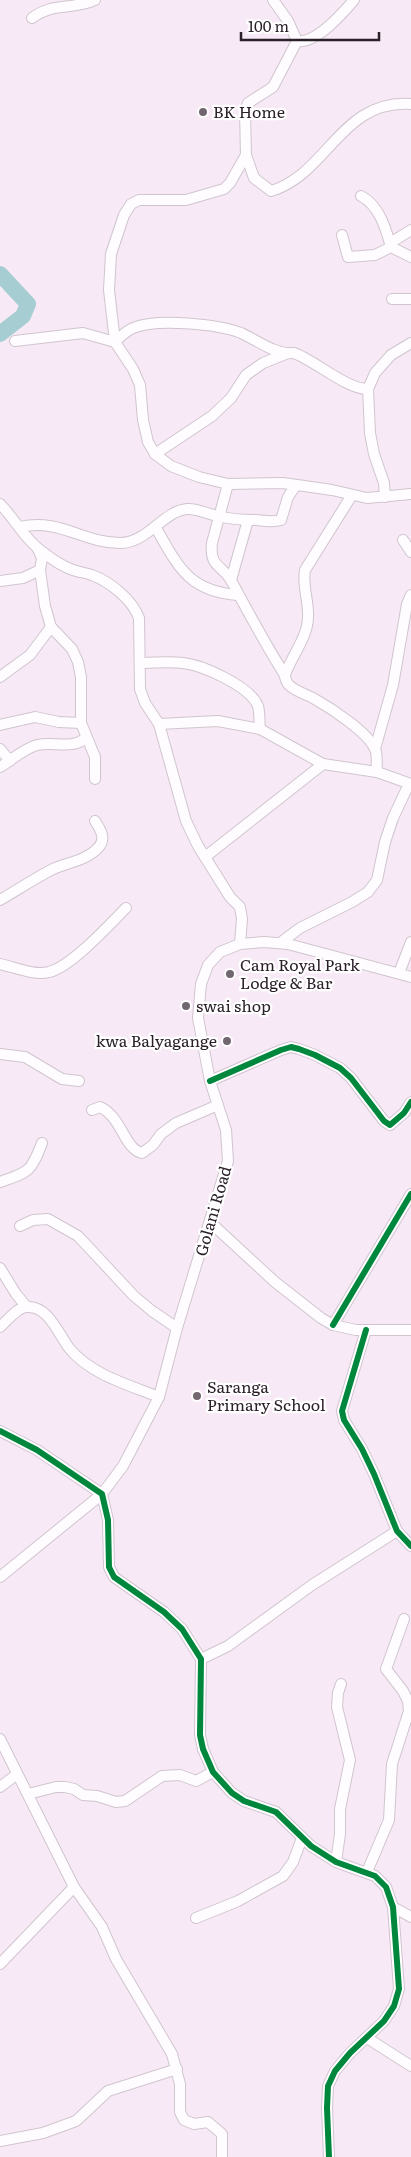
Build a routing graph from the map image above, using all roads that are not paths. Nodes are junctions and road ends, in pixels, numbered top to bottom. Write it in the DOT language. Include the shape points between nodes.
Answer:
graph roads {
  1 [pos="95,0"];
  2 [pos="273,0"];
  3 [pos="354,0"];
  4 [pos="32,18"];
  5 [pos="297,41"];
  6 [pos="411,104"];
  7 [pos="246,155"];
  8 [pos="361,196"];
  9 [pos="411,230"];
  10 [pos="342,235"];
  11 [pos="390,245"];
  12 [pos="411,257"];
  13 [pos="392,299"];
  14 [pos="411,299"];
  15 [pos="15,341"];
  16 [pos="115,342"];
  17 [pos="411,343"];
  18 [pos="288,353"];
  19 [pos="368,388"];
  20 [pos="155,454"];
  21 [pos="228,484"];
  22 [pos="296,484"];
  23 [pos="411,494"];
  24 [pos="352,495"];
  25 [pos="385,496"];
  26 [pos="0,504"];
  27 [pos="220,517"];
  28 [pos="248,520"];
  29 [pos="20,527"];
  30 [pos="156,528"];
  31 [pos="403,540"];
  32 [pos="38,549"];
  33 [pos="411,552"];
  34 [pos="40,570"];
  35 [pos="231,580"];
  36 [pos="0,581"];
  37 [pos="411,594"];
  38 [pos="237,595"];
  39 [pos="51,628"];
  40 [pos="140,663"];
  41 [pos="285,675"];
  42 [pos="0,677"];
  43 [pos="81,723"];
  44 [pos="158,724"];
  45 [pos="0,725"];
  46 [pos="260,729"];
  47 [pos="86,738"];
  48 [pos="375,749"];
  49 [pos="0,750"];
  50 [pos="10,761"];
  51 [pos="323,764"];
  52 [pos="0,767"];
  53 [pos="377,772"];
  54 [pos="94,779"];
  55 [pos="410,784"];
  56 [pos="94,822"];
  57 [pos="205,857"];
  58 [pos="0,900"];
  59 [pos="126,908"];
  60 [pos="411,942"];
  61 [pos="280,943"];
  62 [pos="240,944"];
  63 [pos="0,964"];
  64 [pos="400,973"];
  65 [pos="411,977"];
  66 [pos="0,1054"];
  67 [pos="79,1081"];
  68 [pos="210,1081"];
  69 [pos="411,1102"];
  70 [pos="218,1105"];
  71 [pos="92,1110"];
  72 [pos="42,1143"];
  73 [pos="0,1182"];
  74 [pos="411,1194"];
  75 [pos="211,1223"];
  76 [pos="20,1226"];
  77 [pos="0,1268"];
  78 [pos="26,1306"];
  79 [pos="333,1325"];
  80 [pos="0,1327"];
  81 [pos="177,1328"];
  82 [pos="366,1330"];
  83 [pos="411,1330"];
  84 [pos="160,1397"];
  85 [pos="0,1431"];
  86 [pos="102,1494"];
  87 [pos="397,1531"];
  88 [pos="411,1546"];
  89 [pos="0,1578"];
  90 [pos="404,1619"];
  91 [pos="201,1659"];
  92 [pos="341,1684"];
  93 [pos="0,1740"];
  94 [pos="213,1772"];
  95 [pos="16,1775"];
  96 [pos="0,1787"];
  97 [pos="28,1794"];
  98 [pos="302,1838"];
  99 [pos="336,1862"];
  100 [pos="367,1872"];
  101 [pos="74,1886"];
  102 [pos="393,1907"];
  103 [pos="411,1916"];
  104 [pos="196,1918"];
  105 [pos="0,1964"];
  106 [pos="367,2038"];
  107 [pos="411,2066"];
  108 [pos="178,2069"];
  109 [pos="0,2141"];
  110 [pos="222,2157"];
  111 [pos="329,2157"];
  1 -- 4 [label="street" via="44,10"];
  2 -- 5 [label="street"];
  3 -- 5 [label="street" via="320,34 310,40"];
  5 -- 7 [label="street" via="276,82 268,92 248,104 245,111"];
  6 -- 7 [label="street" via="380,106 362,115 300,176 271,191 254,178"];
  7 -- 16 [label="street" via="224,189 186,200 139,200 131,204 120,224 111,254 109,290"];
  8 -- 11 [label="street" via="369,201 384,226"];
  9 -- 11 [label="street"];
  10 -- 11 [label="street" via="348,257 375,255"];
  11 -- 12 [label="street"];
  13 -- 14 [label="street"];
  15 -- 16 [label="street" via="83,333"];
  16 -- 18 [label="street" via="129,330 142,325 188,324 240,333"];
  16 -- 20 [label="street" via="140,385 143,420 148,442"];
  17 -- 19 [label="street" via="390,355"];
  18 -- 19 [label="street" via="302,356 349,384"];
  18 -- 20 [label="street" via="263,363 246,375 232,398 212,416"];
  19 -- 25 [label="street" via="370,433"];
  20 -- 21 [label="street" via="171,466"];
  21 -- 22 [label="street"];
  21 -- 27 [label="street"];
  22 -- 24 [label="street"];
  22 -- 28 [label="street" via="281,520"];
  23 -- 25 [label="street"];
  24 -- 25 [label="street" via="367,498"];
  24 -- 41 [label="street" via="304,570 308,618"];
  26 -- 29 [label="street"];
  27 -- 28 [label="street"];
  27 -- 30 [label="street" via="189,509 177,511"];
  27 -- 35 [label="street" via="211,557"];
  28 -- 35 [label="street"];
  29 -- 30 [label="street" via="47,524 119,543 130,542"];
  29 -- 32 [label="street"];
  30 -- 38 [label="street" via="172,556 193,582 219,593"];
  31 -- 33 [label="street"];
  32 -- 34 [label="street" via="42,558"];
  32 -- 40 [label="street" via="55,561 108,583 123,595 139,618"];
  34 -- 36 [label="street" via="23,578"];
  34 -- 39 [label="street"];
  35 -- 38 [label="street"];
  37 -- 48 [label="street" via="392,692"];
  38 -- 41 [label="street"];
  39 -- 42 [label="street" via="30,655"];
  39 -- 43 [label="street" via="72,648 78,662"];
  40 -- 44 [label="street" via="140,689"];
  40 -- 46 [label="street" via="187,664 229,680 258,705"];
  41 -- 48 [label="street" via="289,685 350,724"];
  43 -- 45 [label="street" via="35,717"];
  43 -- 47 [label="street"];
  44 -- 46 [label="street" via="218,721"];
  44 -- 57 [label="street" via="186,821"];
  46 -- 51 [label="street"];
  47 -- 50 [label="street" via="71,745 38,745"];
  47 -- 54 [label="street" via="95,757"];
  48 -- 53 [label="street"];
  49 -- 50 [label="street"];
  50 -- 52 [label="street"];
  51 -- 53 [label="street"];
  51 -- 57 [label="street"];
  53 -- 55 [label="street"];
  55 -- 61 [label="street" via="393,818 377,880 368,892 300,928"];
  56 -- 58 [label="street" via="103,838 98,849 52,869"];
  57 -- 62 [label="street" via="240,907"];
  59 -- 63 [label="street" via="88,946 49,972"];
  60 -- 64 [label="street"];
  61 -- 62 [label="street, Golani Road"];
  61 -- 64 [label="street, Golani Road"];
  62 -- 68 [label="street, Golani Road" via="220,952 208,965 202,984 198,1018"];
  64 -- 65 [label="street, Golani Road"];
  66 -- 67 [label="street" via="25,1056 62,1079"];
  68 -- 69 [label="street" via="291,1047 340,1068 390,1125 401,1117"];
  68 -- 70 [label="street, Golani Road"];
  70 -- 71 [label="street" via="176,1123 142,1153 130,1145 108,1110 100,1107"];
  70 -- 75 [label="street, Golani Road" via="226,1130 228,1160"];
  72 -- 73 [label="street" via="30,1168"];
  74 -- 79 [label="street"];
  75 -- 79 [label="street" via="275,1282"];
  75 -- 81 [label="street, Golani Road"];
  76 -- 81 [label="street" via="33,1220 48,1219 78,1236 134,1296"];
  77 -- 78 [label="street"];
  78 -- 80 [label="street"];
  78 -- 84 [label="street" via="43,1312 69,1348 95,1370"];
  79 -- 82 [label="street"];
  81 -- 84 [label="street, Golani Road"];
  82 -- 83 [label="street"];
  82 -- 87 [label="street" via="342,1411 374,1474"];
  84 -- 86 [label="street, Golani Road" via="123,1466"];
  85 -- 86 [label="street" via="37,1450"];
  86 -- 89 [label="street, Golani Road"];
  86 -- 91 [label="street" via="108,1520 109,1567 114,1577 164,1612 182,1629"];
  87 -- 88 [label="street"];
  87 -- 91 [label="street" via="312,1585 228,1646"];
  90 -- 100 [label="street" via="386,1669 403,1691 408,1711 392,1764 389,1820"];
  91 -- 94 [label="street" via="200,1734"];
  92 -- 99 [label="street" via="338,1707 350,1760 340,1809"];
  93 -- 95 [label="street"];
  94 -- 97 [label="street" via="196,1781 180,1774 162,1776 125,1801 83,1795 65,1787"];
  94 -- 98 [label="street" via="232,1793 244,1801 276,1812"];
  95 -- 96 [label="street"];
  95 -- 97 [label="street"];
  97 -- 101 [label="street"];
  98 -- 99 [label="street"];
  98 -- 104 [label="street" via="293,1862 283,1876 238,1901"];
  99 -- 100 [label="street"];
  100 -- 102 [label="street" via="386,1887"];
  101 -- 105 [label="street"];
  101 -- 108 [label="street" via="102,1927 116,1959 165,2040"];
  102 -- 103 [label="street"];
  102 -- 106 [label="street" via="400,1990 384,2021"];
  106 -- 107 [label="street"];
  106 -- 111 [label="street" via="345,2059 328,2086"];
  108 -- 109 [label="street" via="115,2087 100,2096 76,2122 43,2133"];
  108 -- 110 [label="street" via="180,2112 184,2120 194,2124 208,2122 216,2128 222,2134"];
}
